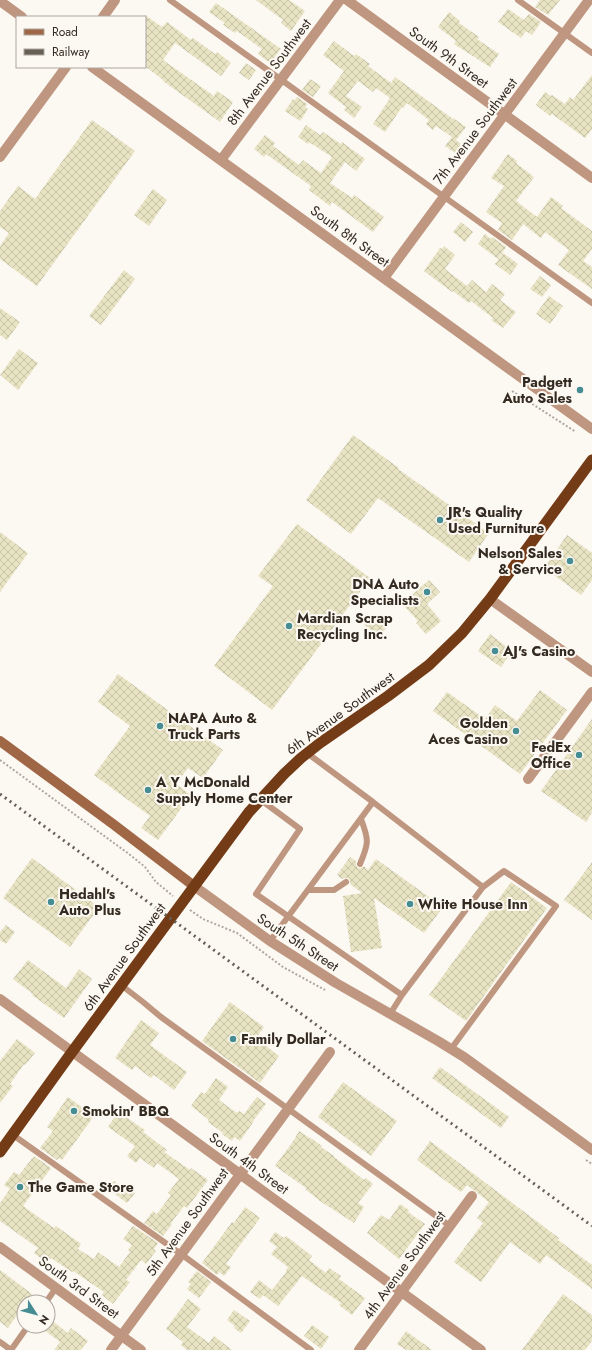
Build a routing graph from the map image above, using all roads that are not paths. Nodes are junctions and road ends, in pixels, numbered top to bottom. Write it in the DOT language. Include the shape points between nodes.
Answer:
graph roads {
  1 [pos="115,0"];
  2 [pos="170,0"];
  3 [pos="340,0"];
  4 [pos="347,0"];
  5 [pos="518,0"];
  6 [pos="589,0"];
  7 [pos="0,1"];
  8 [pos="21,16"];
  9 [pos="104,16"];
  10 [pos="565,34"];
  11 [pos="592,53"];
  12 [pos="65,68"];
  13 [pos="93,68"];
  14 [pos="281,79"];
  15 [pos="505,115"];
  16 [pos="0,157"];
  17 [pos="221,160"];
  18 [pos="592,178"];
  19 [pos="444,197"];
  20 [pos="384,278"];
  21 [pos="592,303"];
  22 [pos="592,429"];
  23 [pos="592,460"];
  24 [pos="490,599"];
  25 [pos="592,672"];
  26 [pos="592,692"];
  27 [pos="0,741"];
  28 [pos="308,753"];
  29 [pos="528,779"];
  30 [pos="261,800"];
  31 [pos="373,802"];
  32 [pos="360,819"];
  33 [pos="360,864"];
  34 [pos="346,882"];
  35 [pos="194,886"];
  36 [pos="483,887"];
  37 [pos="308,890"];
  38 [pos="288,917"];
  39 [pos="270,941"];
  40 [pos="121,985"];
  41 [pos="402,995"];
  42 [pos="0,999"];
  43 [pos="390,1014"];
  44 [pos="451,1049"];
  45 [pos="72,1052"];
  46 [pos="330,1052"];
  47 [pos="287,1109"];
  48 [pos="13,1134"];
  49 [pos="592,1150"];
  50 [pos="0,1152"];
  51 [pos="239,1174"];
  52 [pos="472,1196"];
  53 [pos="450,1226"];
  54 [pos="0,1247"];
  55 [pos="181,1254"];
  56 [pos="56,1288"];
  57 [pos="401,1292"];
  58 [pos="52,1294"];
  59 [pos="22,1334"];
  60 [pos="121,1336"];
  61 [pos="0,1342"];
  62 [pos="11,1350"];
  63 [pos="111,1350"];
  64 [pos="141,1350"];
  65 [pos="311,1350"];
  66 [pos="358,1350"];
  67 [pos="481,1350"];
  1 -- 9 [label="street"];
  2 -- 14 [label="lane"];
  3 -- 14 [label="street, 8th Avenue Southwest"];
  4 -- 15 [label="street, South 9th Street"];
  5 -- 10 [label="lane"];
  6 -- 10 [label="street, 7th Avenue Southwest"];
  7 -- 8 [label="street"];
  10 -- 11 [label="lane"];
  10 -- 15 [label="street, 7th Avenue Southwest"];
  12 -- 16 [label="street"];
  13 -- 17 [label="street, South 8th Street"];
  14 -- 17 [label="street, 8th Avenue Southwest"];
  14 -- 19 [label="lane"];
  15 -- 18 [label="street, South 9th Street"];
  15 -- 19 [label="street, 7th Avenue Southwest"];
  17 -- 20 [label="street, South 8th Street"];
  19 -- 20 [label="street, 7th Avenue Southwest"];
  19 -- 21 [label="lane"];
  20 -- 22 [label="street, South 8th Street"];
  23 -- 24 [label="highway, 6th Avenue Southwest"];
  24 -- 25 [label="street"];
  24 -- 28 [label="highway, 6th Avenue Southwest" via="462,633 429,665"];
  26 -- 29 [label="street"];
  27 -- 35 [label="main road, South 5th Street"];
  28 -- 30 [label="highway, 6th Avenue Southwest" via="284,774"];
  28 -- 31 [label="lane"];
  30 -- 35 [label="highway, 6th Avenue Southwest" via="249,812"];
  30 -- 38 [label="lane" via="300,829 256,894"];
  31 -- 32 [label="lane"];
  31 -- 36 [label="lane"];
  32 -- 33 [label="lane" via="368,836"];
  32 -- 37 [label="lane"];
  34 -- 37 [label="lane" via="334,890"];
  35 -- 39 [label="street, South 5th Street"];
  35 -- 40 [label="highway, 6th Avenue Southwest"];
  36 -- 41 [label="lane"];
  36 -- 44 [label="lane" via="504,871 556,906"];
  37 -- 38 [label="lane"];
  38 -- 39 [label="lane"];
  38 -- 41 [label="lane"];
  39 -- 43 [label="street, South 5th Street"];
  40 -- 45 [label="highway, 6th Avenue Southwest"];
  40 -- 47 [label="lane"];
  41 -- 43 [label="lane"];
  42 -- 45 [label="street, South 4th Street"];
  43 -- 44 [label="street, South 5th Street"];
  44 -- 49 [label="street, South 5th Street"];
  45 -- 48 [label="highway, 6th Avenue Southwest"];
  45 -- 51 [label="street, South 4th Street"];
  46 -- 47 [label="street, 5th Avenue Southwest"];
  47 -- 51 [label="street, 5th Avenue Southwest"];
  47 -- 53 [label="lane"];
  48 -- 50 [label="highway, 6th Avenue Southwest"];
  48 -- 55 [label="lane"];
  51 -- 55 [label="street, 5th Avenue Southwest"];
  51 -- 57 [label="street, South 4th Street"];
  52 -- 53 [label="street, 4th Avenue Southwest"];
  53 -- 57 [label="street, 4th Avenue Southwest"];
  54 -- 56 [label="street, South 3rd Street"];
  55 -- 60 [label="street, 5th Avenue Southwest"];
  55 -- 65 [label="lane"];
  56 -- 58 [label="lane"];
  56 -- 60 [label="street, South 3rd Street"];
  57 -- 66 [label="street, 4th Avenue Southwest"];
  57 -- 67 [label="street, South 4th Street"];
  59 -- 62 [label="lane"];
  60 -- 63 [label="street, 5th Avenue Southwest"];
  60 -- 64 [label="street, South 3rd Street"];
  61 -- 62 [label="lane"];
}
